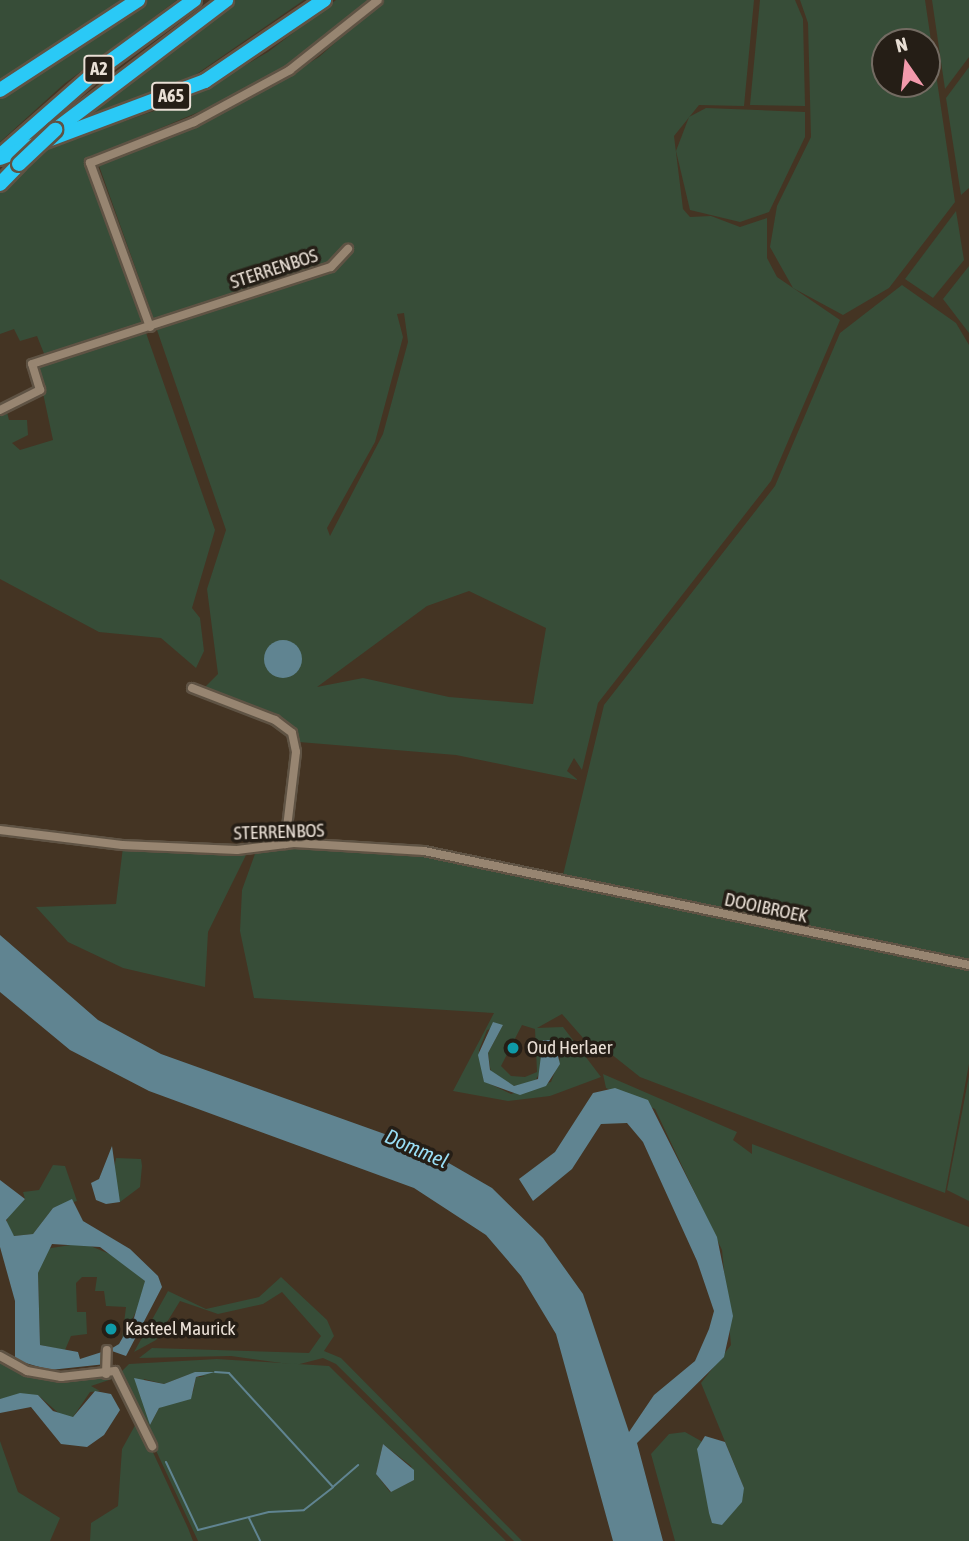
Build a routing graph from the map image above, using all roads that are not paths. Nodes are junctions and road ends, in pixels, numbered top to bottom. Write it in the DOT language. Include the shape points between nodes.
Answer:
graph roads {
  1 [pos="138,0"];
  2 [pos="194,0"];
  3 [pos="226,0"];
  4 [pos="324,0"];
  5 [pos="378,0"];
  6 [pos="0,90"];
  7 [pos="0,157"];
  8 [pos="0,184"];
  9 [pos="348,249"];
  10 [pos="150,327"];
  11 [pos="0,410"];
  12 [pos="192,688"];
  13 [pos="0,830"];
  14 [pos="285,844"];
  15 [pos="558,878"];
  16 [pos="969,965"];
  17 [pos="108,1354"];
  18 [pos="0,1356"];
  19 [pos="106,1374"];
  20 [pos="152,1446"];
  1 -- 6 [label="highway"];
  2 -- 7 [label="highway, A2" via="94,73"];
  3 -- 8 [label="highway, A2, bridge" via="55,130"];
  4 -- 7 [label="highway, A65" via="205,81"];
  5 -- 10 [label="street" via="290,70 194,122 90,163"];
  9 -- 10 [label="street, STERRENBOS" via="331,267"];
  10 -- 11 [label="street, STERRENBOS" via="32,364 40,390"];
  12 -- 14 [label="street" via="275,720 292,733 296,752"];
  13 -- 14 [label="street, STERRENBOS" via="122,845 237,850"];
  14 -- 15 [label="street, STERRENBOS" via="424,851"];
  15 -- 16 [label="street, DOOIBROEK"];
  17 -- 19 [label="street"];
  18 -- 19 [label="street" via="35,1373"];
  19 -- 20 [label="street" via="115,1371"];
}
